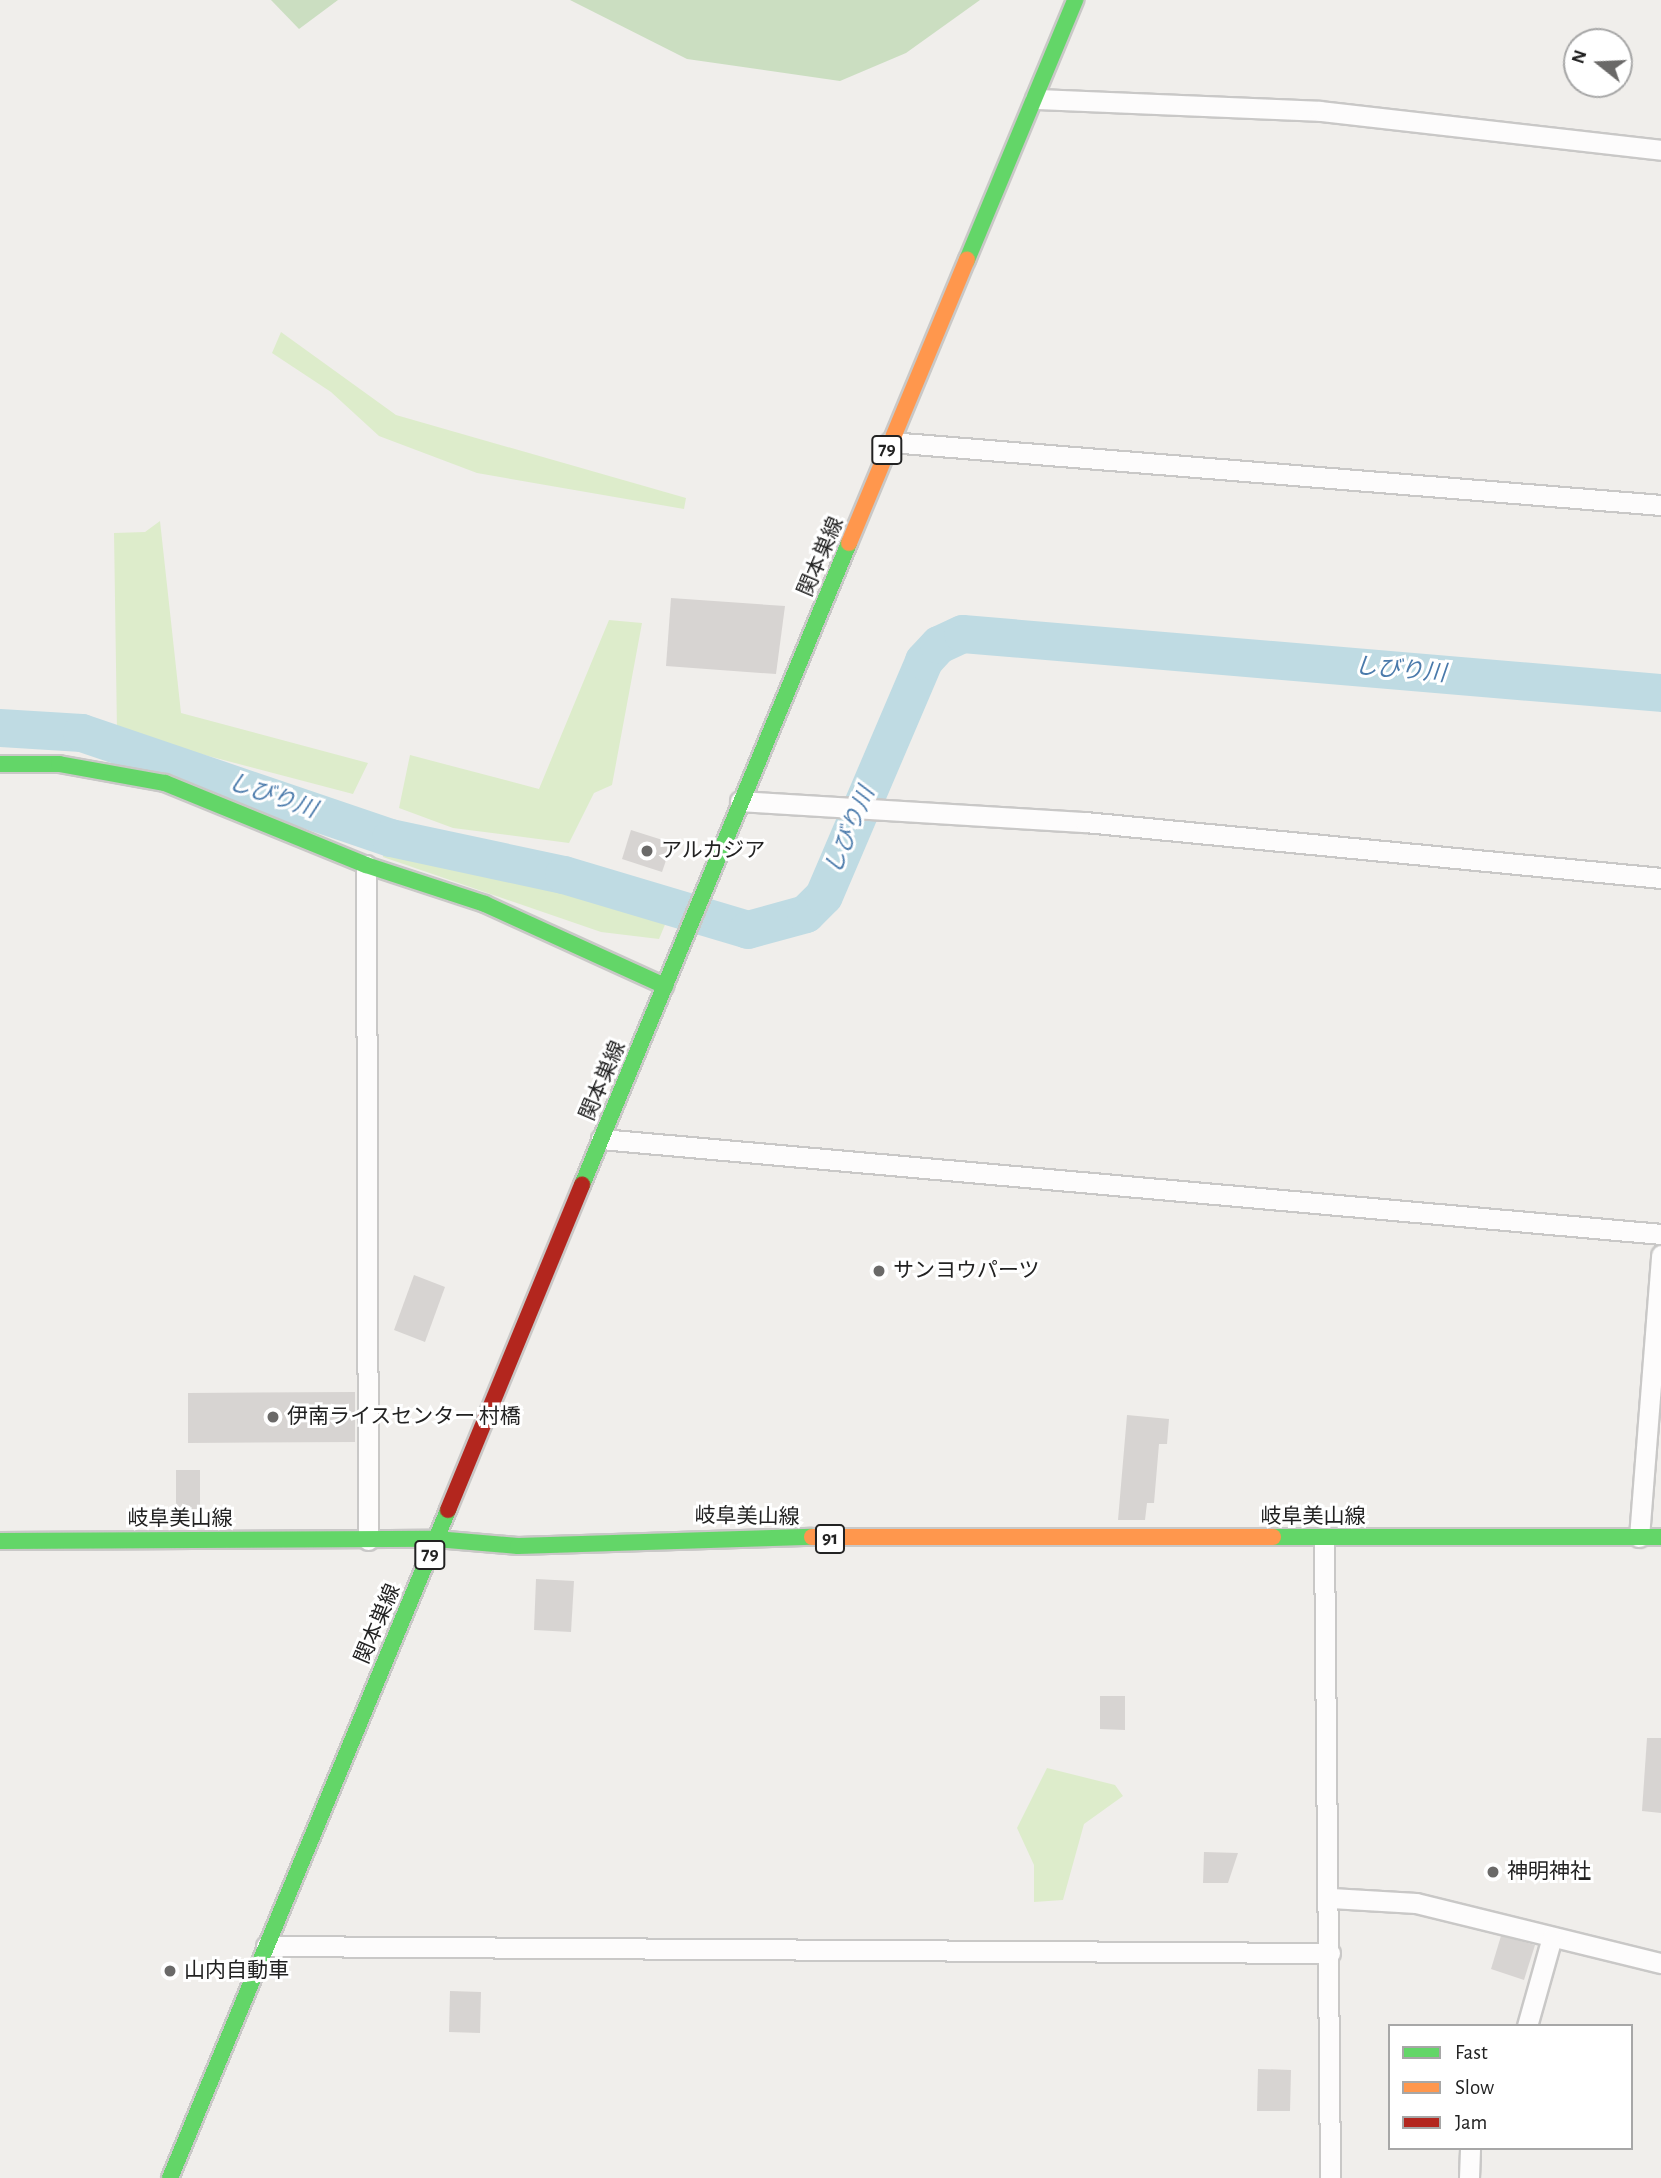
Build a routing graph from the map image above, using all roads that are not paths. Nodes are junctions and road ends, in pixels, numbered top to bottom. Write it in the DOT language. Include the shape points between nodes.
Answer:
graph roads {
  1 [pos="1075,0"];
  2 [pos="1035,99"];
  3 [pos="1661,149"];
  4 [pos="890,442"];
  5 [pos="1661,505"];
  6 [pos="0,764"];
  7 [pos="740,801"];
  8 [pos="366,865"];
  9 [pos="1661,878"];
  10 [pos="665,986"];
  11 [pos="601,1139"];
  12 [pos="1661,1234"];
  13 [pos="1661,1255"];
  14 [pos="1639,1537"];
  15 [pos="1661,1537"];
  16 [pos="1324,1538"];
  17 [pos="436,1539"];
  18 [pos="368,1540"];
  19 [pos="0,1541"];
  20 [pos="1331,1898"];
  21 [pos="1552,1937"];
  22 [pos="266,1946"];
  23 [pos="1330,1953"];
  24 [pos="1661,1963"];
  25 [pos="1528,2024"];
  26 [pos="1469,2150"];
  27 [pos="170,2178"];
  28 [pos="1330,2178"];
  29 [pos="1469,2178"];
  1 -- 2 [label="main road, 関本巣線 / 79"];
  2 -- 3 [label="street" via="1320,111"];
  2 -- 4 [label="main road, 関本巣線 / 79"];
  4 -- 5 [label="street"];
  4 -- 7 [label="main road, 関本巣線 / 79"];
  6 -- 8 [label="main road" via="59,764 165,783"];
  7 -- 9 [label="street" via="1085,822"];
  7 -- 10 [label="main road, 関本巣線 / 79"];
  8 -- 10 [label="main road" via="485,904"];
  8 -- 18 [label="street"];
  10 -- 11 [label="main road, 関本巣線 / 79"];
  11 -- 12 [label="street"];
  11 -- 17 [label="main road, 関本巣線 / 79"];
  13 -- 14 [label="street"];
  14 -- 15 [label="main road, 岐阜美山線 / 91"];
  14 -- 16 [label="main road, 岐阜美山線 / 91"];
  16 -- 17 [label="main road, 岐阜美山線 / 91" via="668,1537 518,1546"];
  16 -- 20 [label="street"];
  17 -- 18 [label="main road, 岐阜美山線 / 91"];
  17 -- 22 [label="main road, 関本巣線 / 79"];
  18 -- 19 [label="main road, 岐阜美山線 / 91"];
  20 -- 21 [label="street" via="1416,1903"];
  20 -- 23 [label="street"];
  21 -- 24 [label="street"];
  21 -- 25 [label="street"];
  22 -- 23 [label="street"];
  22 -- 27 [label="main road, 関本巣線 / 79"];
  23 -- 28 [label="street"];
  26 -- 29 [label="street"];
}
